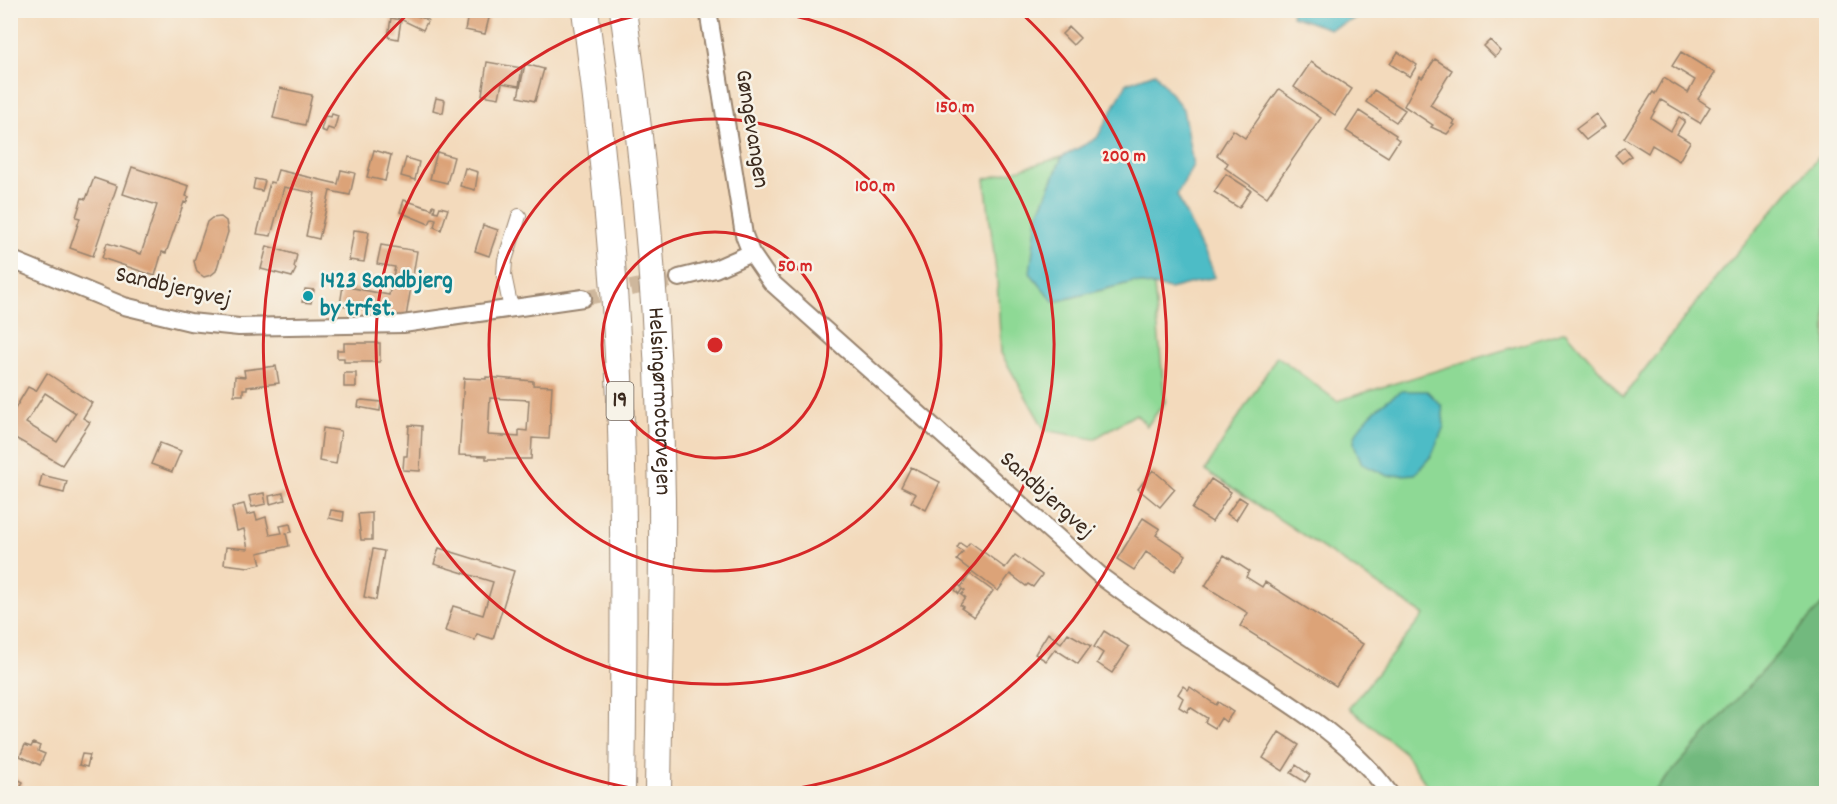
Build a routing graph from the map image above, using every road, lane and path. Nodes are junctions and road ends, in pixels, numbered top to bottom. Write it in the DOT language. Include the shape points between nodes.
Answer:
graph roads {
  1 [pos="585,10"];
  2 [pos="623,10"];
  3 [pos="708,10"];
  4 [pos="519,216"];
  5 [pos="751,253"];
  6 [pos="10,259"];
  7 [pos="679,279"];
  8 [pos="583,298"];
  9 [pos="511,309"];
  10 [pos="659,699"];
  11 [pos="622,794"];
  12 [pos="658,794"];
  13 [pos="670,794"];
  14 [pos="1390,794"];
  1 -- 11 [label="highway, Helsingørmotorvejen / 19" via="610,232 620,398 624,563"];
  2 -- 10 [label="highway, Helsingørmotorvejen / 19" via="647,220 656,344 662,498"];
  3 -- 5 [label="street, Gøngevangen" via="744,235"];
  4 -- 9 [label="street" via="505,260"];
  5 -- 7 [label="street"];
  5 -- 14 [label="street, Sandbjergvej" via="771,282 1103,578 1162,622 1337,737 1378,776"];
  6 -- 9 [label="street, Sandbjergvej" via="123,306 190,322 240,327 403,324"];
  8 -- 9 [label="street, Sandbjergvej"];
  10 -- 12 [label="highway, Helsingørmotorvejen / 19"];
  10 -- 13 [label="highway"];
}
